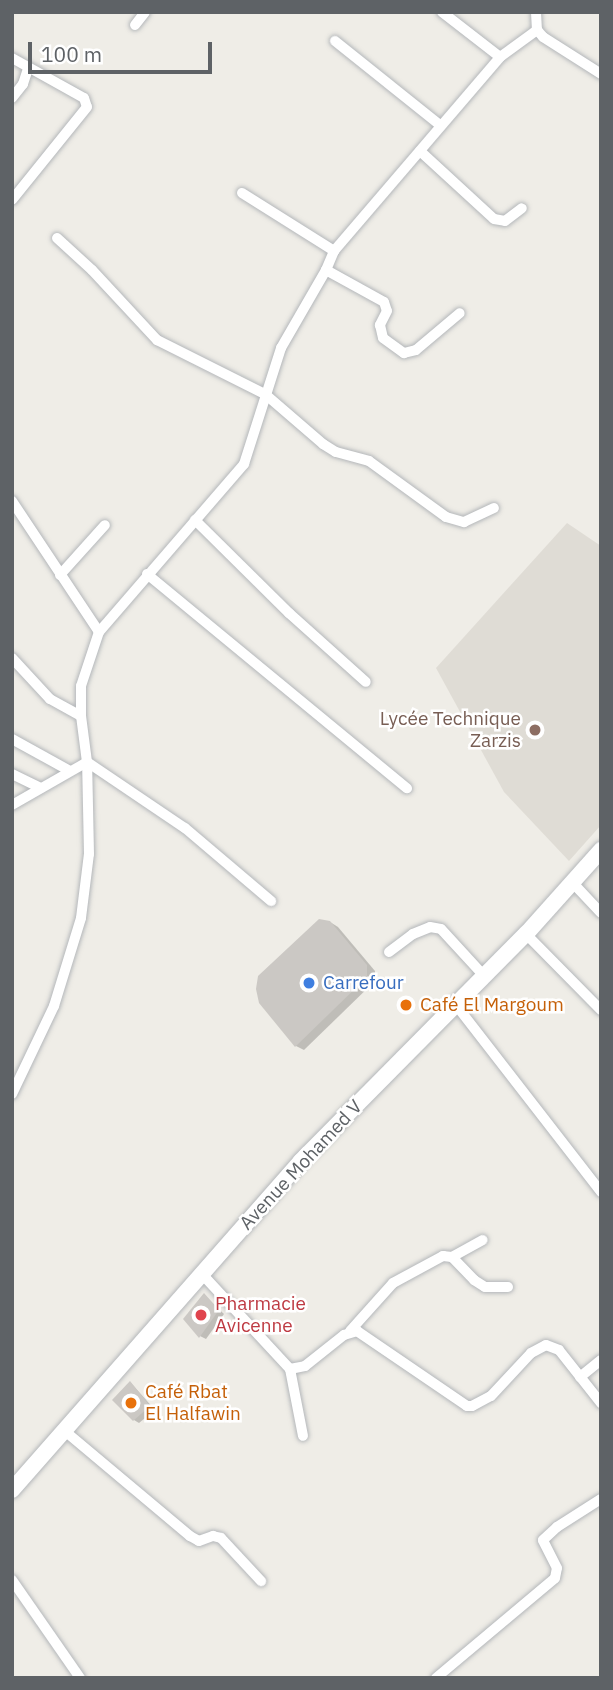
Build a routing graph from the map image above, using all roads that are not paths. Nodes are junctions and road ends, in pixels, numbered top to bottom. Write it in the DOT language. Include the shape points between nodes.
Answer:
graph roads {
  1 [pos="145,12"];
  2 [pos="442,12"];
  3 [pos="536,12"];
  4 [pos="135,25"];
  5 [pos="537,30"];
  6 [pos="335,41"];
  7 [pos="500,57"];
  8 [pos="12,58"];
  9 [pos="28,69"];
  10 [pos="601,74"];
  11 [pos="12,98"];
  12 [pos="440,125"];
  13 [pos="421,150"];
  14 [pos="242,193"];
  15 [pos="12,200"];
  16 [pos="522,208"];
  17 [pos="57,238"];
  18 [pos="334,251"];
  19 [pos="326,270"];
  20 [pos="460,313"];
  21 [pos="265,394"];
  22 [pos="12,501"];
  23 [pos="494,508"];
  24 [pos="195,520"];
  25 [pos="105,525"];
  26 [pos="147,573"];
  27 [pos="60,575"];
  28 [pos="99,632"];
  29 [pos="12,658"];
  30 [pos="366,682"];
  31 [pos="81,716"];
  32 [pos="12,738"];
  33 [pos="87,762"];
  34 [pos="70,771"];
  35 [pos="12,775"];
  36 [pos="41,788"];
  37 [pos="407,788"];
  38 [pos="12,805"];
  39 [pos="601,850"];
  40 [pos="572,882"];
  41 [pos="271,901"];
  42 [pos="601,913"];
  43 [pos="526,934"];
  44 [pos="389,952"];
  45 [pos="484,976"];
  46 [pos="456,1005"];
  47 [pos="601,1010"];
  48 [pos="12,1094"];
  49 [pos="601,1192"];
  50 [pos="482,1240"];
  51 [pos="452,1257"];
  52 [pos="202,1274"];
  53 [pos="508,1287"];
  54 [pos="350,1331"];
  55 [pos="601,1360"];
  56 [pos="290,1369"];
  57 [pos="580,1377"];
  58 [pos="601,1404"];
  59 [pos="66,1432"];
  60 [pos="303,1436"];
  61 [pos="12,1490"];
  62 [pos="601,1499"];
  63 [pos="12,1580"];
  64 [pos="261,1581"];
  65 [pos="451,1667"];
  66 [pos="80,1678"];
  67 [pos="436,1678"];
  68 [pos="460,1678"];
  1 -- 4 [label="street"];
  2 -- 7 [label="street"];
  3 -- 5 [label="street"];
  5 -- 7 [label="street"];
  5 -- 10 [label="street"];
  6 -- 12 [label="street"];
  7 -- 12 [label="street"];
  8 -- 9 [label="street"];
  9 -- 11 [label="street"];
  9 -- 15 [label="street" via="84,98 87,107"];
  12 -- 13 [label="street"];
  13 -- 16 [label="street" via="494,219 505,221"];
  13 -- 18 [label="street"];
  14 -- 18 [label="street"];
  17 -- 21 [label="street" via="157,340"];
  18 -- 19 [label="street"];
  19 -- 20 [label="street" via="383,302 387,311 380,324 383,338 404,353 416,350"];
  19 -- 21 [label="street" via="281,348"];
  21 -- 23 [label="street" via="323,444 369,461 446,517 464,522"];
  21 -- 24 [label="street" via="244,464"];
  22 -- 27 [label="street"];
  24 -- 26 [label="street"];
  24 -- 30 [label="street"];
  25 -- 27 [label="street"];
  26 -- 28 [label="street"];
  26 -- 37 [label="street"];
  27 -- 28 [label="street"];
  28 -- 31 [label="street" via="81,686"];
  29 -- 31 [label="street" via="50,699"];
  31 -- 33 [label="street"];
  32 -- 34 [label="street"];
  33 -- 34 [label="street"];
  33 -- 41 [label="street" via="185,828"];
  33 -- 48 [label="street" via="89,855 80,918 54,1006"];
  34 -- 36 [label="street"];
  35 -- 36 [label="street"];
  36 -- 38 [label="street"];
  39 -- 40 [label="main road, Avenue Mohamed V"];
  40 -- 42 [label="street"];
  40 -- 43 [label="main road, Avenue Mohamed V"];
  43 -- 45 [label="main road, Avenue Mohamed V"];
  43 -- 47 [label="street"];
  44 -- 45 [label="street" via="413,934 430,927 441,929"];
  45 -- 46 [label="main road, Avenue Mohamed V"];
  46 -- 49 [label="street"];
  46 -- 52 [label="main road, Avenue Mohamed V" via="301,1161"];
  50 -- 51 [label="street"];
  51 -- 53 [label="street" via="485,1287"];
  51 -- 54 [label="street" via="443,1256 400,1278"];
  52 -- 56 [label="street"];
  52 -- 59 [label="main road, Avenue Mohamed V"];
  54 -- 56 [label="street" via="304,1366"];
  54 -- 57 [label="street" via="370,1339 467,1406 491,1396 531,1353 546,1345 559,1350"];
  55 -- 57 [label="street"];
  56 -- 60 [label="street"];
  57 -- 58 [label="street"];
  59 -- 61 [label="main road, Avenue Mohamed V"];
  59 -- 64 [label="street" via="190,1536 199,1541 221,1538"];
  62 -- 65 [label="street" via="543,1540 557,1568 555,1578"];
  63 -- 66 [label="street"];
  65 -- 67 [label="street"];
  65 -- 68 [label="street"];
}
